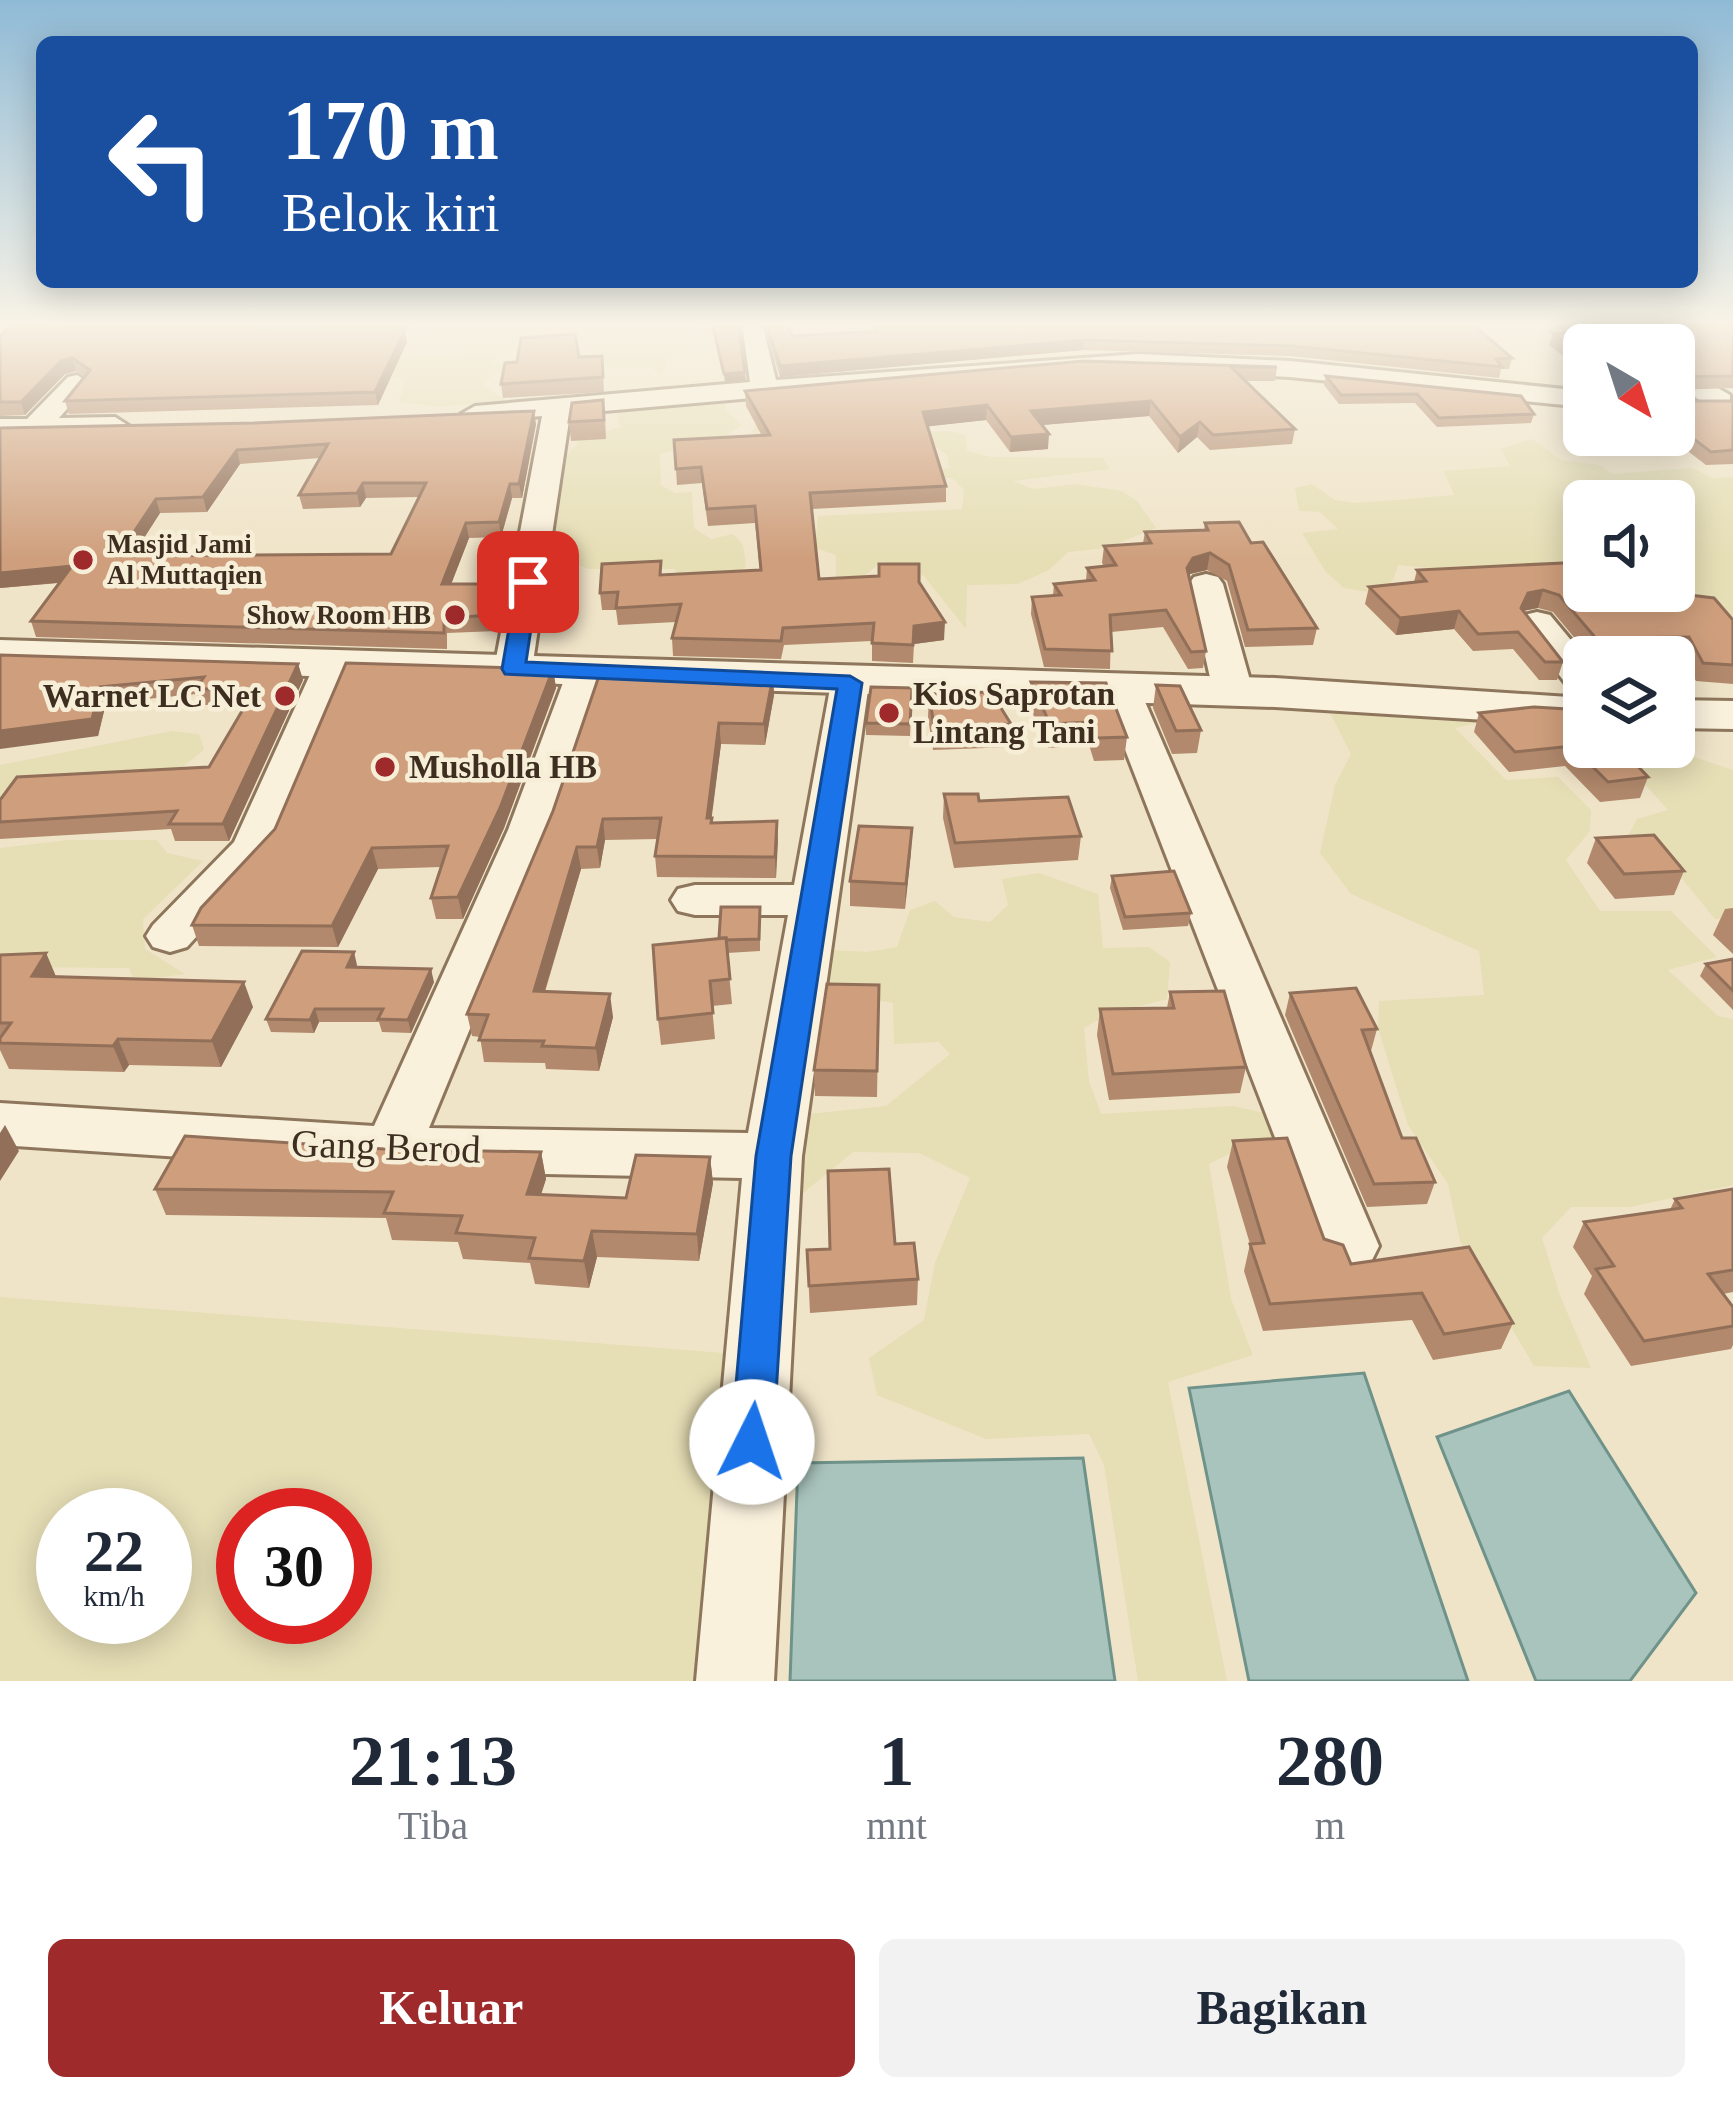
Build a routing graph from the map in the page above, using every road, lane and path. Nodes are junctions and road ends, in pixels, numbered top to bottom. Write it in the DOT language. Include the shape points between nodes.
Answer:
graph roads {
  1 [pos="54,401"];
  2 [pos="638,401"];
  3 [pos="557,410"];
  4 [pos="441,415"];
  5 [pos="146,426"];
  6 [pos="20,428"];
  7 [pos="0,452"];
  8 [pos="1206,584"];
  9 [pos="1537,623"];
  10 [pos="0,653"];
  11 [pos="1563,655"];
  12 [pos="332,668"];
  13 [pos="513,669"];
  14 [pos="586,672"];
  15 [pos="850,683"];
  16 [pos="1121,690"];
  17 [pos="1233,691"];
  18 [pos="1563,711"];
  19 [pos="1695,714"];
  20 [pos="1733,715"];
  21 [pos="694,900"];
  22 [pos="815,900"];
  23 [pos="170,936"];
  24 [pos="0,1124"];
  25 [pos="392,1148"];
  26 [pos="773,1156"];
  27 [pos="1348,1246"];
  28 [pos="735,1681"];
  1 -- 6 [label="street"];
  2 -- 3 [label="street"];
  3 -- 4 [label="street"];
  3 -- 13 [label="street"];
  5 -- 6 [label="street"];
  6 -- 7 [label="street"];
  8 -- 17 [label="street"];
  9 -- 11 [label="street"];
  10 -- 12 [label="street"];
  12 -- 13 [label="street"];
  12 -- 23 [label="street" via="254,848"];
  13 -- 14 [label="street"];
  14 -- 15 [label="street"];
  14 -- 25 [label="street" via="530,830"];
  15 -- 16 [label="street"];
  15 -- 22 [label="street"];
  16 -- 17 [label="street"];
  16 -- 27 [label="street"];
  17 -- 18 [label="street"];
  19 -- 20 [label="street"];
  21 -- 22 [label="street"];
  22 -- 26 [label="street"];
  24 -- 25 [label="street, Gang Berod"];
  25 -- 26 [label="street, Gang Berod"];
  26 -- 28 [label="street"];
}
